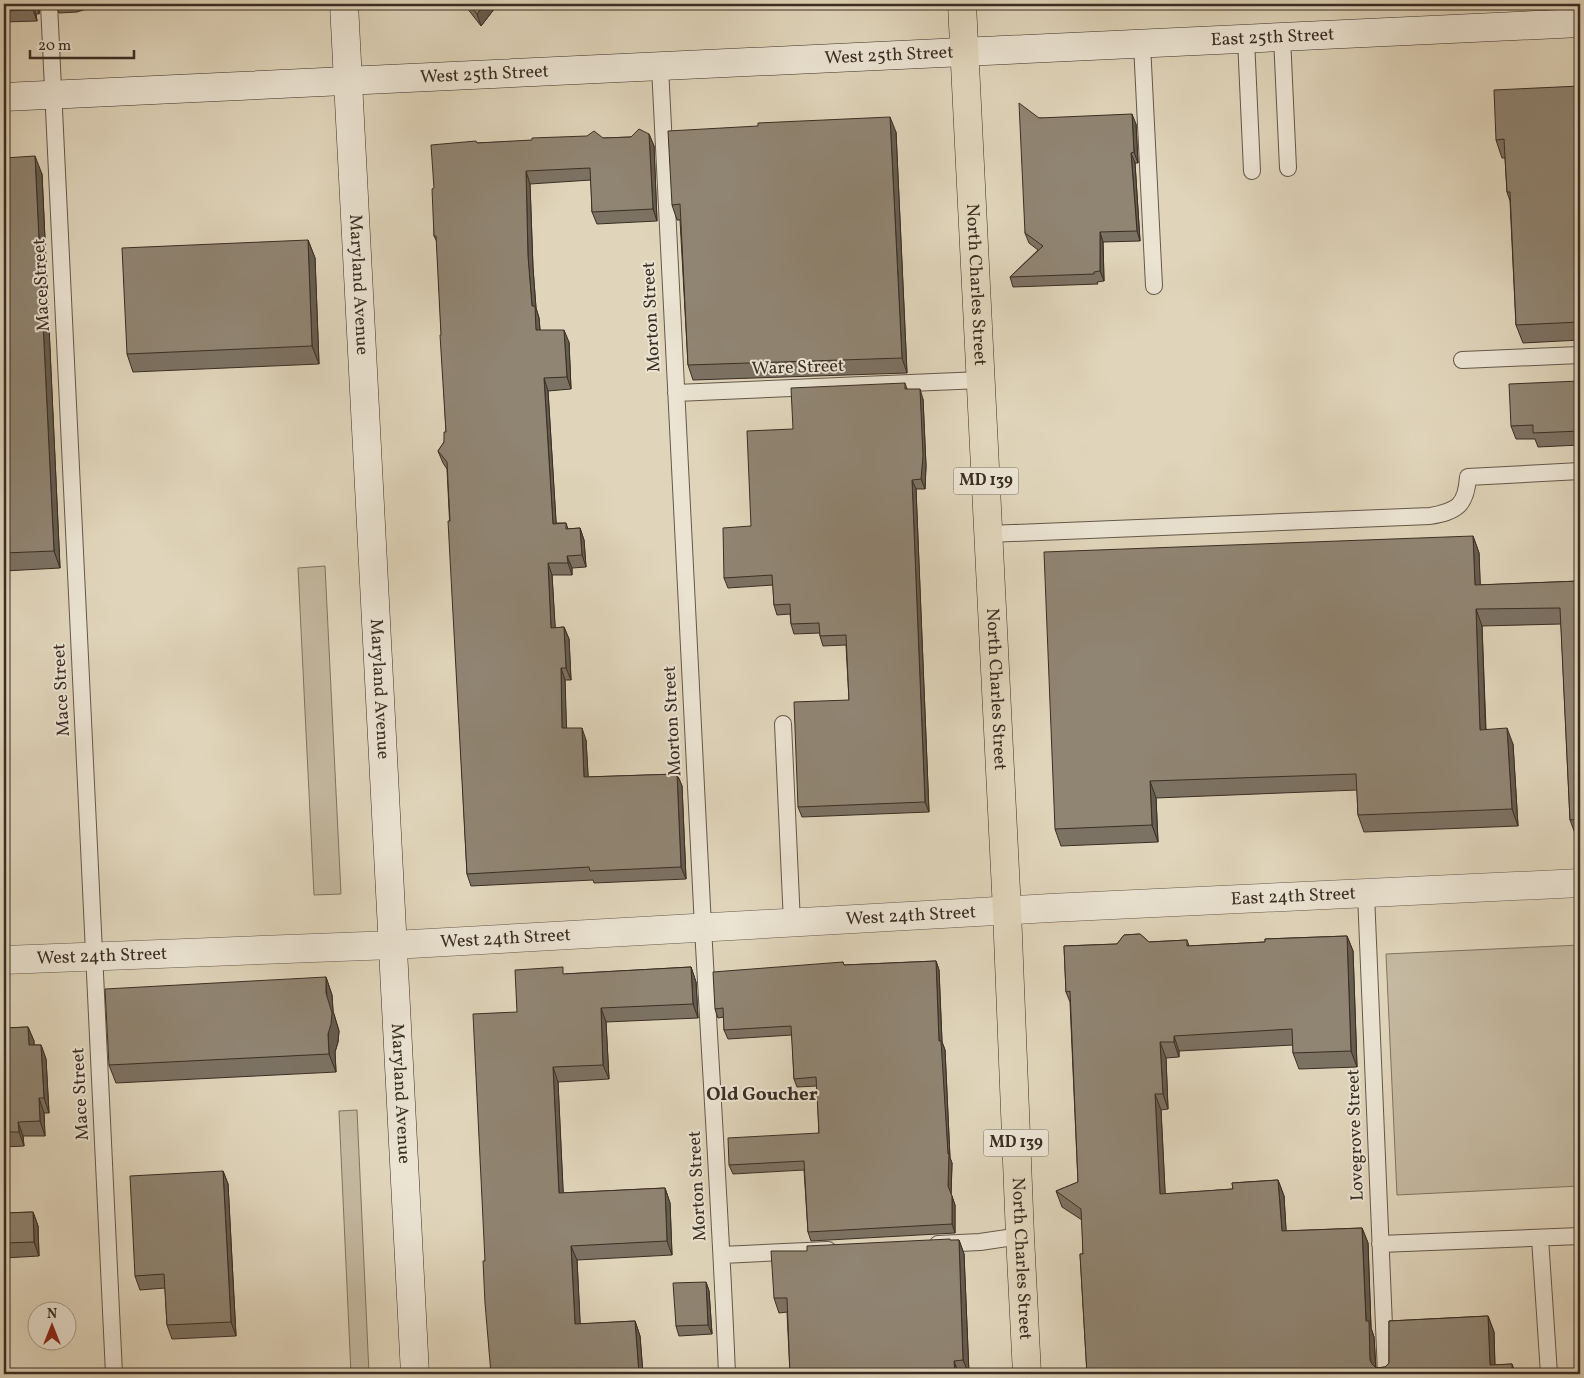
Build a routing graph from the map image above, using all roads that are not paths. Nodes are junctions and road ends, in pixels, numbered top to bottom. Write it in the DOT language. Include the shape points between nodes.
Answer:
graph roads {
  1 [pos="49,4"];
  2 [pos="344,4"];
  3 [pos="962,4"];
  4 [pos="1580,23"];
  5 [pos="1282,37"];
  6 [pos="1246,39"];
  7 [pos="1142,44"];
  8 [pos="965,52"];
  9 [pos="660,66"];
  10 [pos="348,81"];
  11 [pos="53,95"];
  12 [pos="4,97"];
  13 [pos="1288,168"];
  14 [pos="1252,171"];
  15 [pos="1154,286"];
  16 [pos="1580,354"];
  17 [pos="1462,360"];
  18 [pos="981,380"];
  19 [pos="676,393"];
  20 [pos="1580,472"];
  21 [pos="989,534"];
  22 [pos="783,724"];
  23 [pos="1580,883"];
  24 [pos="1366,894"];
  25 [pos="1008,911"];
  26 [pos="792,923"];
  27 [pos="703,927"];
  28 [pos="393,944"];
  29 [pos="95,957"];
  30 [pos="4,960"];
  31 [pos="1020,1236"];
  32 [pos="1580,1236"];
  33 [pos="1540,1238"];
  34 [pos="1380,1244"];
  35 [pos="920,1245"];
  36 [pos="841,1249"];
  37 [pos="722,1255"];
  38 [pos="114,1374"];
  39 [pos="415,1374"];
  40 [pos="727,1374"];
  41 [pos="1028,1374"];
  42 [pos="1386,1374"];
  43 [pos="1549,1374"];
  1 -- 11 [label="lane, Mace Street"];
  2 -- 10 [label="main road, Maryland Avenue"];
  3 -- 8 [label="main road, North Charles Street / MD 139"];
  4 -- 5 [label="main road, East 25th Street"];
  5 -- 6 [label="main road, East 25th Street"];
  5 -- 13 [label="lane"];
  6 -- 7 [label="main road, East 25th Street"];
  6 -- 14 [label="lane"];
  7 -- 8 [label="main road, East 25th Street"];
  7 -- 15 [label="lane"];
  8 -- 9 [label="main road, West 25th Street"];
  8 -- 18 [label="main road, North Charles Street / MD 139"];
  9 -- 10 [label="main road, West 25th Street"];
  9 -- 19 [label="lane, Morton Street"];
  10 -- 11 [label="main road, West 25th Street"];
  10 -- 28 [label="main road, Maryland Avenue"];
  11 -- 12 [label="main road, West 25th Street"];
  11 -- 29 [label="lane, Mace Street"];
  16 -- 17 [label="lane"];
  18 -- 19 [label="lane, Ware Street"];
  18 -- 21 [label="main road, North Charles Street / MD 139"];
  19 -- 27 [label="lane, Morton Street"];
  20 -- 21 [label="lane" via="1468,477 1462,504 1447,513 1430,516"];
  21 -- 25 [label="main road, North Charles Street / MD 139"];
  22 -- 26 [label="lane"];
  23 -- 24 [label="main road, East 24th Street"];
  24 -- 25 [label="main road, East 24th Street"];
  24 -- 34 [label="lane, Lovegrove Street"];
  25 -- 26 [label="main road, West 24th Street"];
  25 -- 31 [label="main road, North Charles Street / MD 139"];
  26 -- 27 [label="main road, West 24th Street"];
  27 -- 28 [label="main road, West 24th Street"];
  27 -- 37 [label="lane, Morton Street"];
  28 -- 29 [label="main road, West 24th Street"];
  28 -- 39 [label="main road, Maryland Avenue"];
  29 -- 30 [label="main road, West 24th Street"];
  29 -- 38 [label="lane, Mace Street"];
  31 -- 35 [label="lane"];
  31 -- 41 [label="main road, North Charles Street / MD 139"];
  32 -- 33 [label="lane"];
  33 -- 34 [label="lane"];
  33 -- 43 [label="lane"];
  34 -- 42 [label="lane, Lovegrove Street"];
  36 -- 37 [label="lane"];
  37 -- 40 [label="lane, Morton Street"];
}
